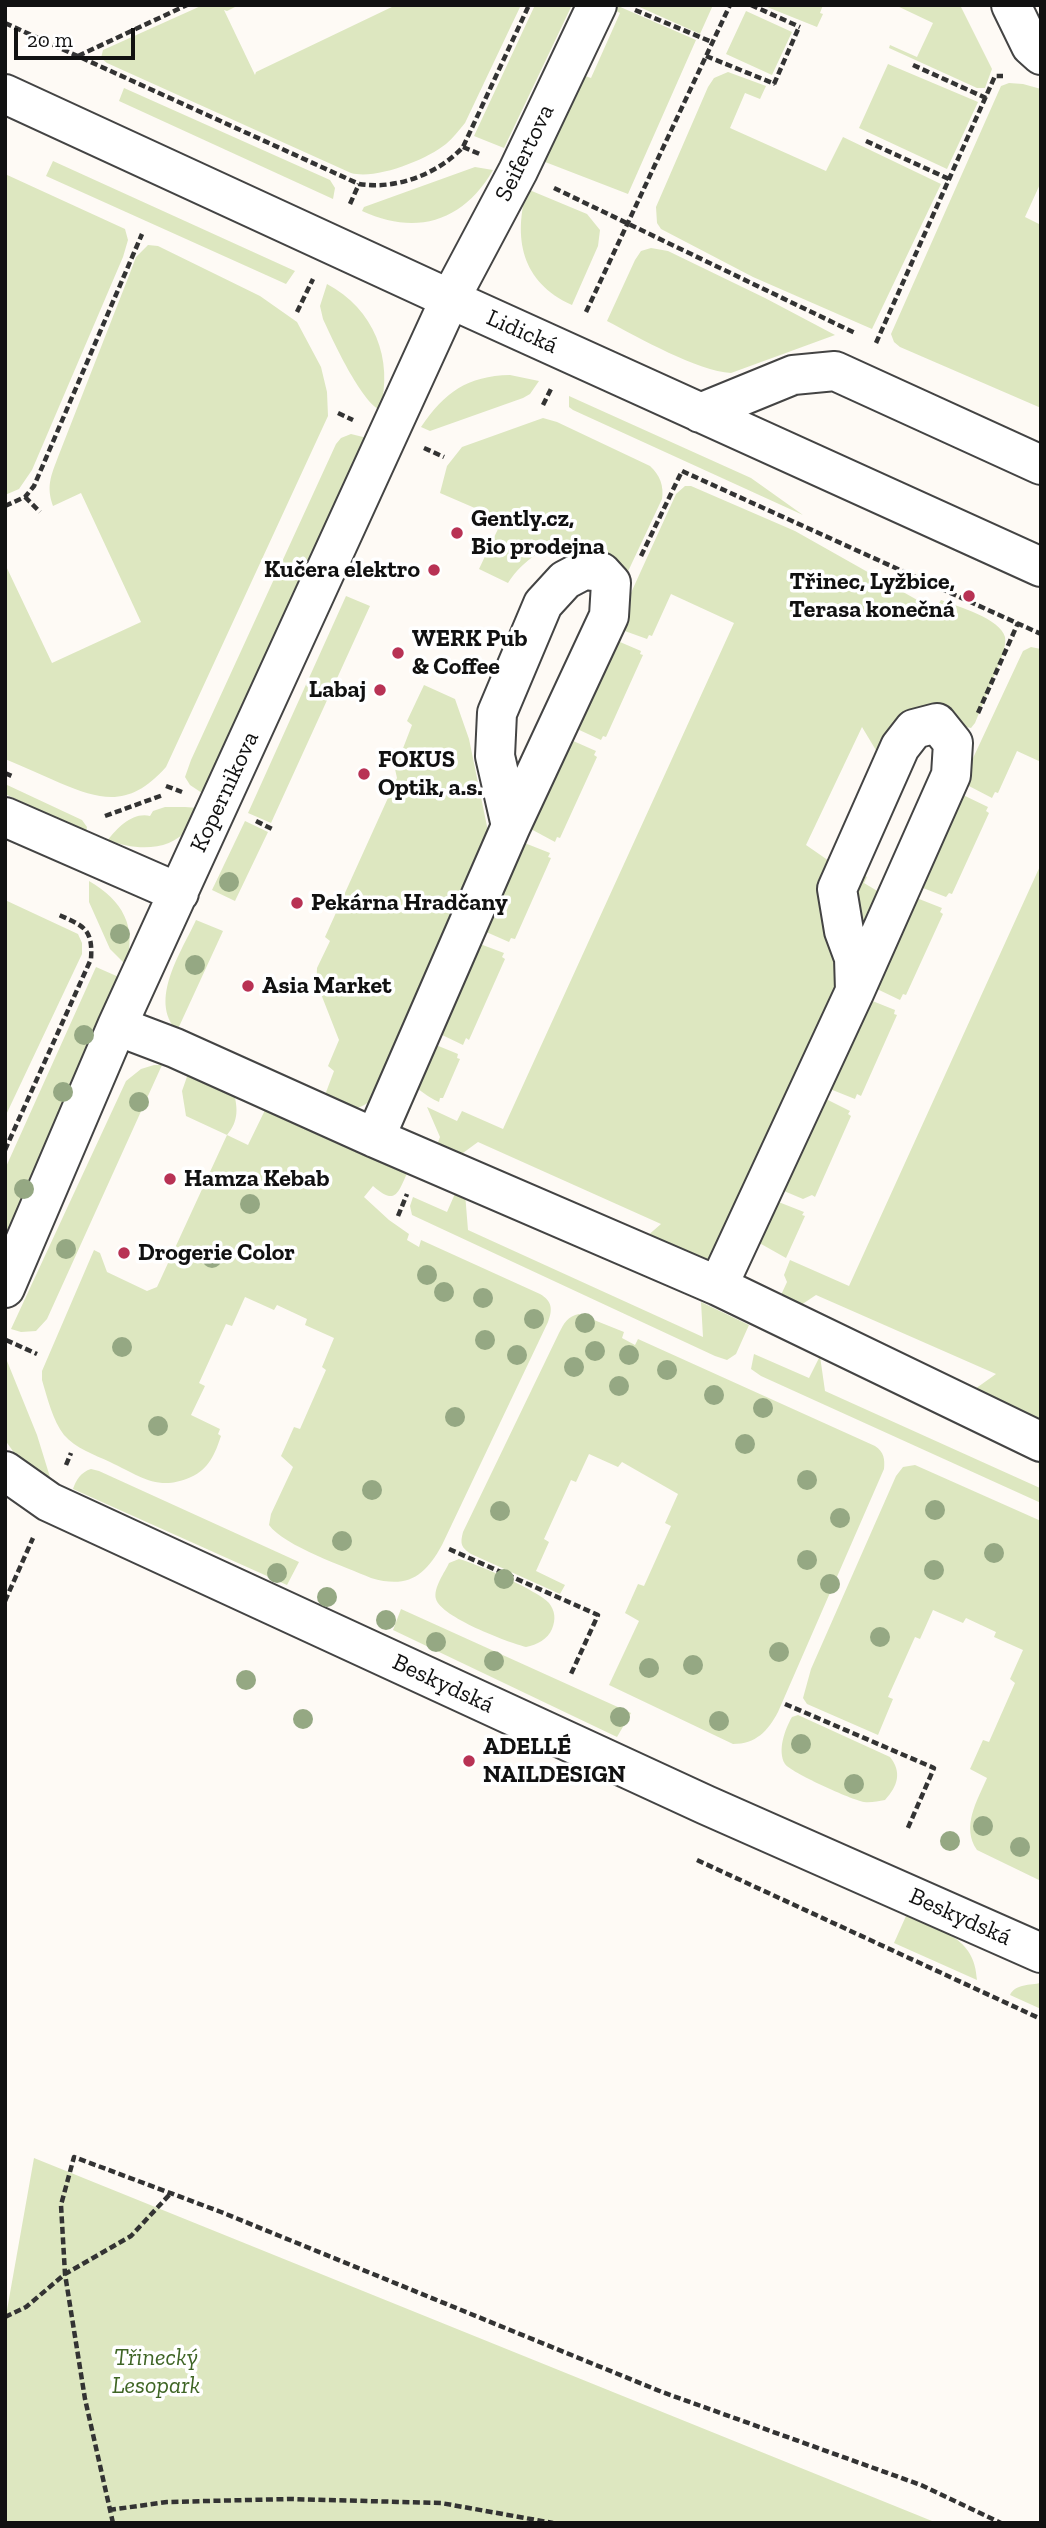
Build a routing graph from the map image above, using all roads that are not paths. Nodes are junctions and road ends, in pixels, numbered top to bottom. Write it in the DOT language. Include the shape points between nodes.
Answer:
graph roads {
  1 [pos="597,5"];
  2 [pos="1011,5"];
  3 [pos="1041,54"];
  4 [pos="5,94"];
  5 [pos="450,299"];
  6 [pos="700,413"];
  7 [pos="1041,465"];
  8 [pos="1041,568"];
  9 [pos="5,817"];
  10 [pos="511,826"];
  11 [pos="179,893"];
  12 [pos="855,991"];
  13 [pos="117,1026"];
  14 [pos="376,1139"];
  15 [pos="718,1286"];
  16 [pos="5,1288"];
  17 [pos="1041,1442"];
  18 [pos="5,1471"];
  19 [pos="1041,1953"];
  1 -- 5 [label="street, Seifertova" via="518,171"];
  2 -- 3 [label="street" via="1031,46"];
  4 -- 5 [label="street, Lidická"];
  5 -- 6 [label="street, Lidická"];
  5 -- 11 [label="street, Kopernikova"];
  6 -- 7 [label="street" via="793,375 835,371"];
  6 -- 8 [label="street, Lidická"];
  9 -- 11 [label="street"];
  10 -- 10 [label="street" via="609,616 611,583 601,572 584,570 565,580 542,604 497,713 495,756"];
  10 -- 14 [label="street"];
  11 -- 13 [label="street, Kopernikova"];
  12 -- 12 [label="street" via="951,775 953,743 937,723 915,729 900,747 837,889 854,958"];
  12 -- 15 [label="street"];
  13 -- 14 [label="street"];
  13 -- 16 [label="street, Kopernikova"];
  14 -- 15 [label="street"];
  15 -- 17 [label="street"];
  18 -- 19 [label="street, Beskydská" via="49,1502 706,1805"];
}
